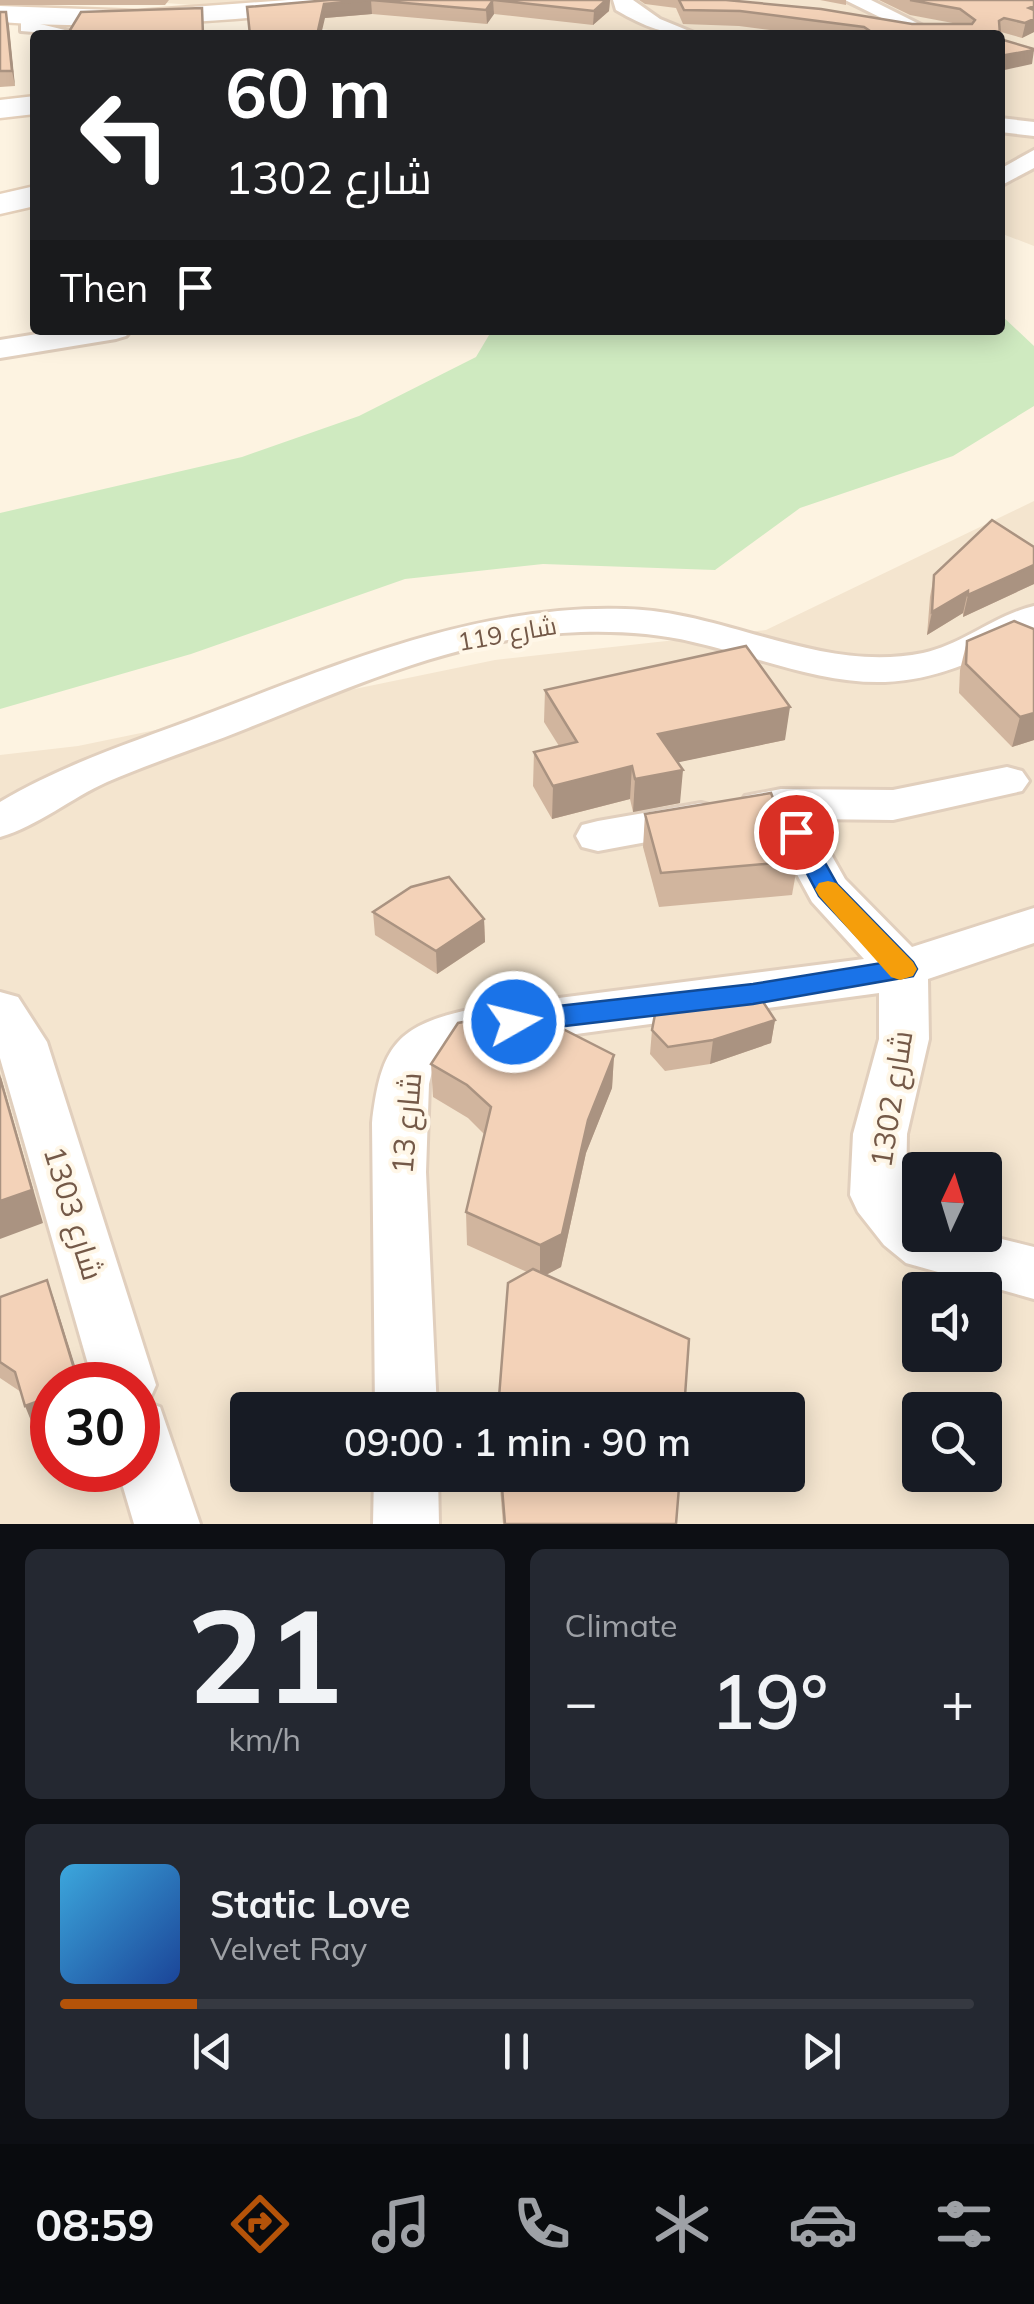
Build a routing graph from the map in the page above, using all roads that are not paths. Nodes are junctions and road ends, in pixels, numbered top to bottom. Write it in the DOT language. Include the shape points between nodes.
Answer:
graph roads {
  1 [pos="368,0"];
  2 [pos="623,0"];
  3 [pos="847,7"];
  4 [pos="0,14"];
  5 [pos="33,23"];
  6 [pos="50,30"];
  7 [pos="675,30"];
  8 [pos="931,30"];
  9 [pos="0,33"];
  10 [pos="30,105"];
  11 [pos="0,108"];
  12 [pos="1005,126"];
  13 [pos="1034,129"];
  14 [pos="1034,157"];
  15 [pos="1005,176"];
  16 [pos="30,197"];
  17 [pos="0,204"];
  18 [pos="85,335"];
  19 [pos="0,349"];
  20 [pos="1034,617"];
  21 [pos="1007,780"];
  22 [pos="781,804"];
  23 [pos="0,822"];
  24 [pos="598,836"];
  25 [pos="1034,925"];
  26 [pos="904,969"];
  27 [pos="11,1026"];
  28 [pos="1034,1274"];
  29 [pos="118,1362"];
  30 [pos="406,1392"];
  31 [pos="156,1492"];
  32 [pos="406,1492"];
  33 [pos="166,1524"];
  34 [pos="406,1524"];
  1 -- 5 [label="street"];
  2 -- 7 [label="street" via="642,18"];
  3 -- 8 [label="street"];
  4 -- 5 [label="street"];
  5 -- 6 [label="street"];
  5 -- 9 [label="street"];
  10 -- 11 [label="street"];
  12 -- 13 [label="street"];
  14 -- 15 [label="street"];
  16 -- 17 [label="street"];
  18 -- 19 [label="street"];
  20 -- 23 [label="street, شارع 119" via="928,665 892,670 838,668 628,620 483,633 126,760"];
  21 -- 22 [label="street" via="893,805"];
  22 -- 24 [label="street"];
  22 -- 26 [label="street" via="828,890"];
  25 -- 26 [label="street, شارع 13"];
  26 -- 28 [label="street, شارع 1302" via="904,1039 880,1134 878,1194 926,1244"];
  26 -- 30 [label="street, شارع 13" via="514,1022 428,1043 409,1061 400,1131"];
  27 -- 29 [label="street, شارع 1303"];
  31 -- 33 [label="street"];
  32 -- 34 [label="street"];
}
